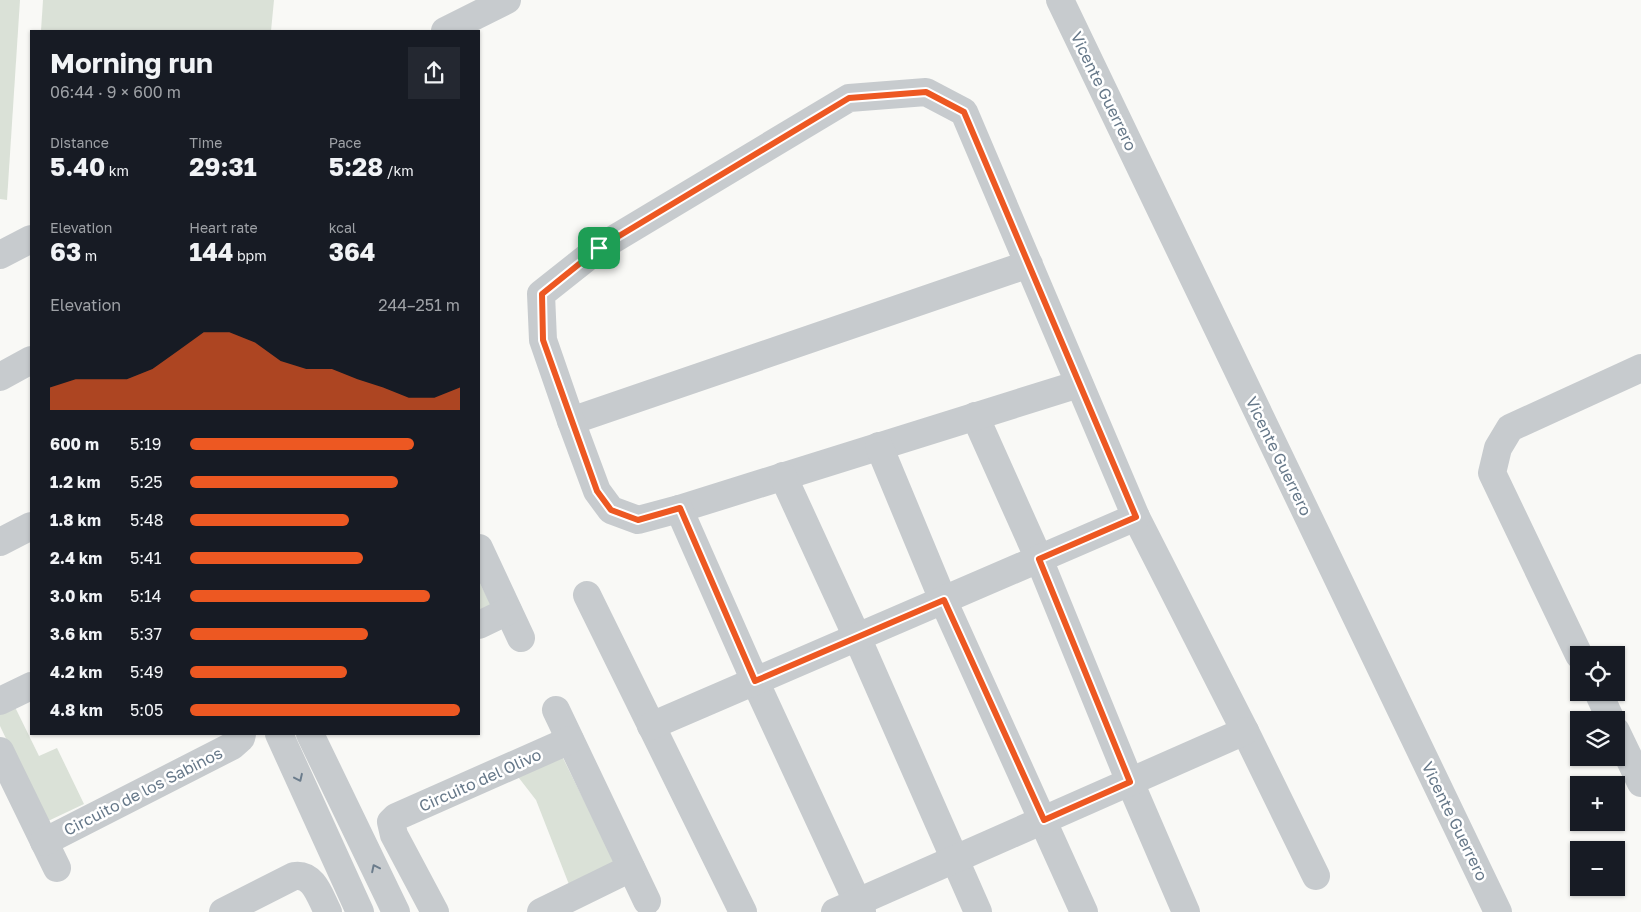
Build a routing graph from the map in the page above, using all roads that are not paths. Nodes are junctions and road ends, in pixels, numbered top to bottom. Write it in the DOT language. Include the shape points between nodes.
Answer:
graph roads {
  1 [pos="507,0"];
  2 [pos="1060,0"];
  3 [pos="447,30"];
  4 [pos="30,240"];
  5 [pos="0,255"];
  6 [pos="1029,264"];
  7 [pos="30,361"];
  8 [pos="1641,368"];
  9 [pos="0,377"];
  10 [pos="1079,384"];
  11 [pos="975,416"];
  12 [pos="571,421"];
  13 [pos="879,446"];
  14 [pos="783,476"];
  15 [pos="680,508"];
  16 [pos="1136,517"];
  17 [pos="30,527"];
  18 [pos="0,542"];
  19 [pos="480,550"];
  20 [pos="1039,559"];
  21 [pos="587,595"];
  22 [pos="944,600"];
  23 [pos="508,610"];
  24 [pos="480,624"];
  25 [pos="858,637"];
  26 [pos="521,638"];
  27 [pos="1576,646"];
  28 [pos="755,681"];
  29 [pos="30,686"];
  30 [pos="0,701"];
  31 [pos="556,710"];
  32 [pos="651,726"];
  33 [pos="1245,731"];
  34 [pos="279,735"];
  35 [pos="310,735"];
  36 [pos="241,736"];
  37 [pos="570,740"];
  38 [pos="1625,750"];
  39 [pos="0,751"];
  40 [pos="1130,782"];
  41 [pos="1641,783"];
  42 [pos="1044,820"];
  43 [pos="44,842"];
  44 [pos="954,860"];
  45 [pos="57,868"];
  46 [pos="631,868"];
  47 [pos="1316,876"];
  48 [pos="429,901"];
  49 [pos="647,901"];
  50 [pos="852,909"];
  51 [pos="391,910"];
  52 [pos="223,912"];
  53 [pos="328,912"];
  54 [pos="360,912"];
  55 [pos="541,912"];
  56 [pos="743,912"];
  57 [pos="978,912"];
  58 [pos="1084,912"];
  59 [pos="1186,912"];
  60 [pos="1498,912"];
  1 -- 3 [label="street"];
  2 -- 60 [label="street, Vicente Guerrero"];
  4 -- 5 [label="street"];
  6 -- 10 [label="street"];
  6 -- 12 [label="street"];
  6 -- 12 [label="street" via="964,112 926,92 849,98 599,248 542,294 543,340"];
  7 -- 9 [label="street"];
  8 -- 27 [label="street" via="1510,428 1498,448 1492,473"];
  10 -- 11 [label="street"];
  10 -- 16 [label="street"];
  11 -- 13 [label="street"];
  11 -- 20 [label="street"];
  12 -- 15 [label="street" via="597,491 611,510 638,520"];
  13 -- 14 [label="street"];
  13 -- 22 [label="street"];
  14 -- 15 [label="street"];
  14 -- 25 [label="street"];
  15 -- 28 [label="street"];
  16 -- 20 [label="street"];
  16 -- 33 [label="street"];
  17 -- 18 [label="street"];
  19 -- 23 [label="street"];
  20 -- 22 [label="street"];
  20 -- 40 [label="street"];
  21 -- 32 [label="street"];
  22 -- 25 [label="street"];
  22 -- 42 [label="street"];
  23 -- 24 [label="street"];
  23 -- 26 [label="street"];
  25 -- 28 [label="street"];
  25 -- 44 [label="street"];
  28 -- 32 [label="street"];
  28 -- 50 [label="street"];
  29 -- 30 [label="street"];
  31 -- 37 [label="street"];
  32 -- 56 [label="street"];
  33 -- 40 [label="street"];
  33 -- 47 [label="street"];
  34 -- 54 [label="street, one-way"];
  51 -- 35 [label="street, one-way"];
  36 -- 43 [label="street, Circuito de los Sabinos" via="232,746"];
  37 -- 46 [label="street"];
  37 -- 48 [label="street, Circuito del Olivo" via="391,822 394,835"];
  38 -- 41 [label="street"];
  39 -- 43 [label="street, Circuito de los Sabinos"];
  40 -- 42 [label="street"];
  40 -- 59 [label="street"];
  42 -- 44 [label="street"];
  42 -- 58 [label="street"];
  43 -- 45 [label="street, Circuito de los Sabinos"];
  44 -- 50 [label="street"];
  44 -- 57 [label="street"];
  46 -- 49 [label="street"];
  46 -- 55 [label="street"];
  48 -- 51 [label="street"];
  52 -- 53 [label="street" via="294,876 306,877 313,884"];
}
